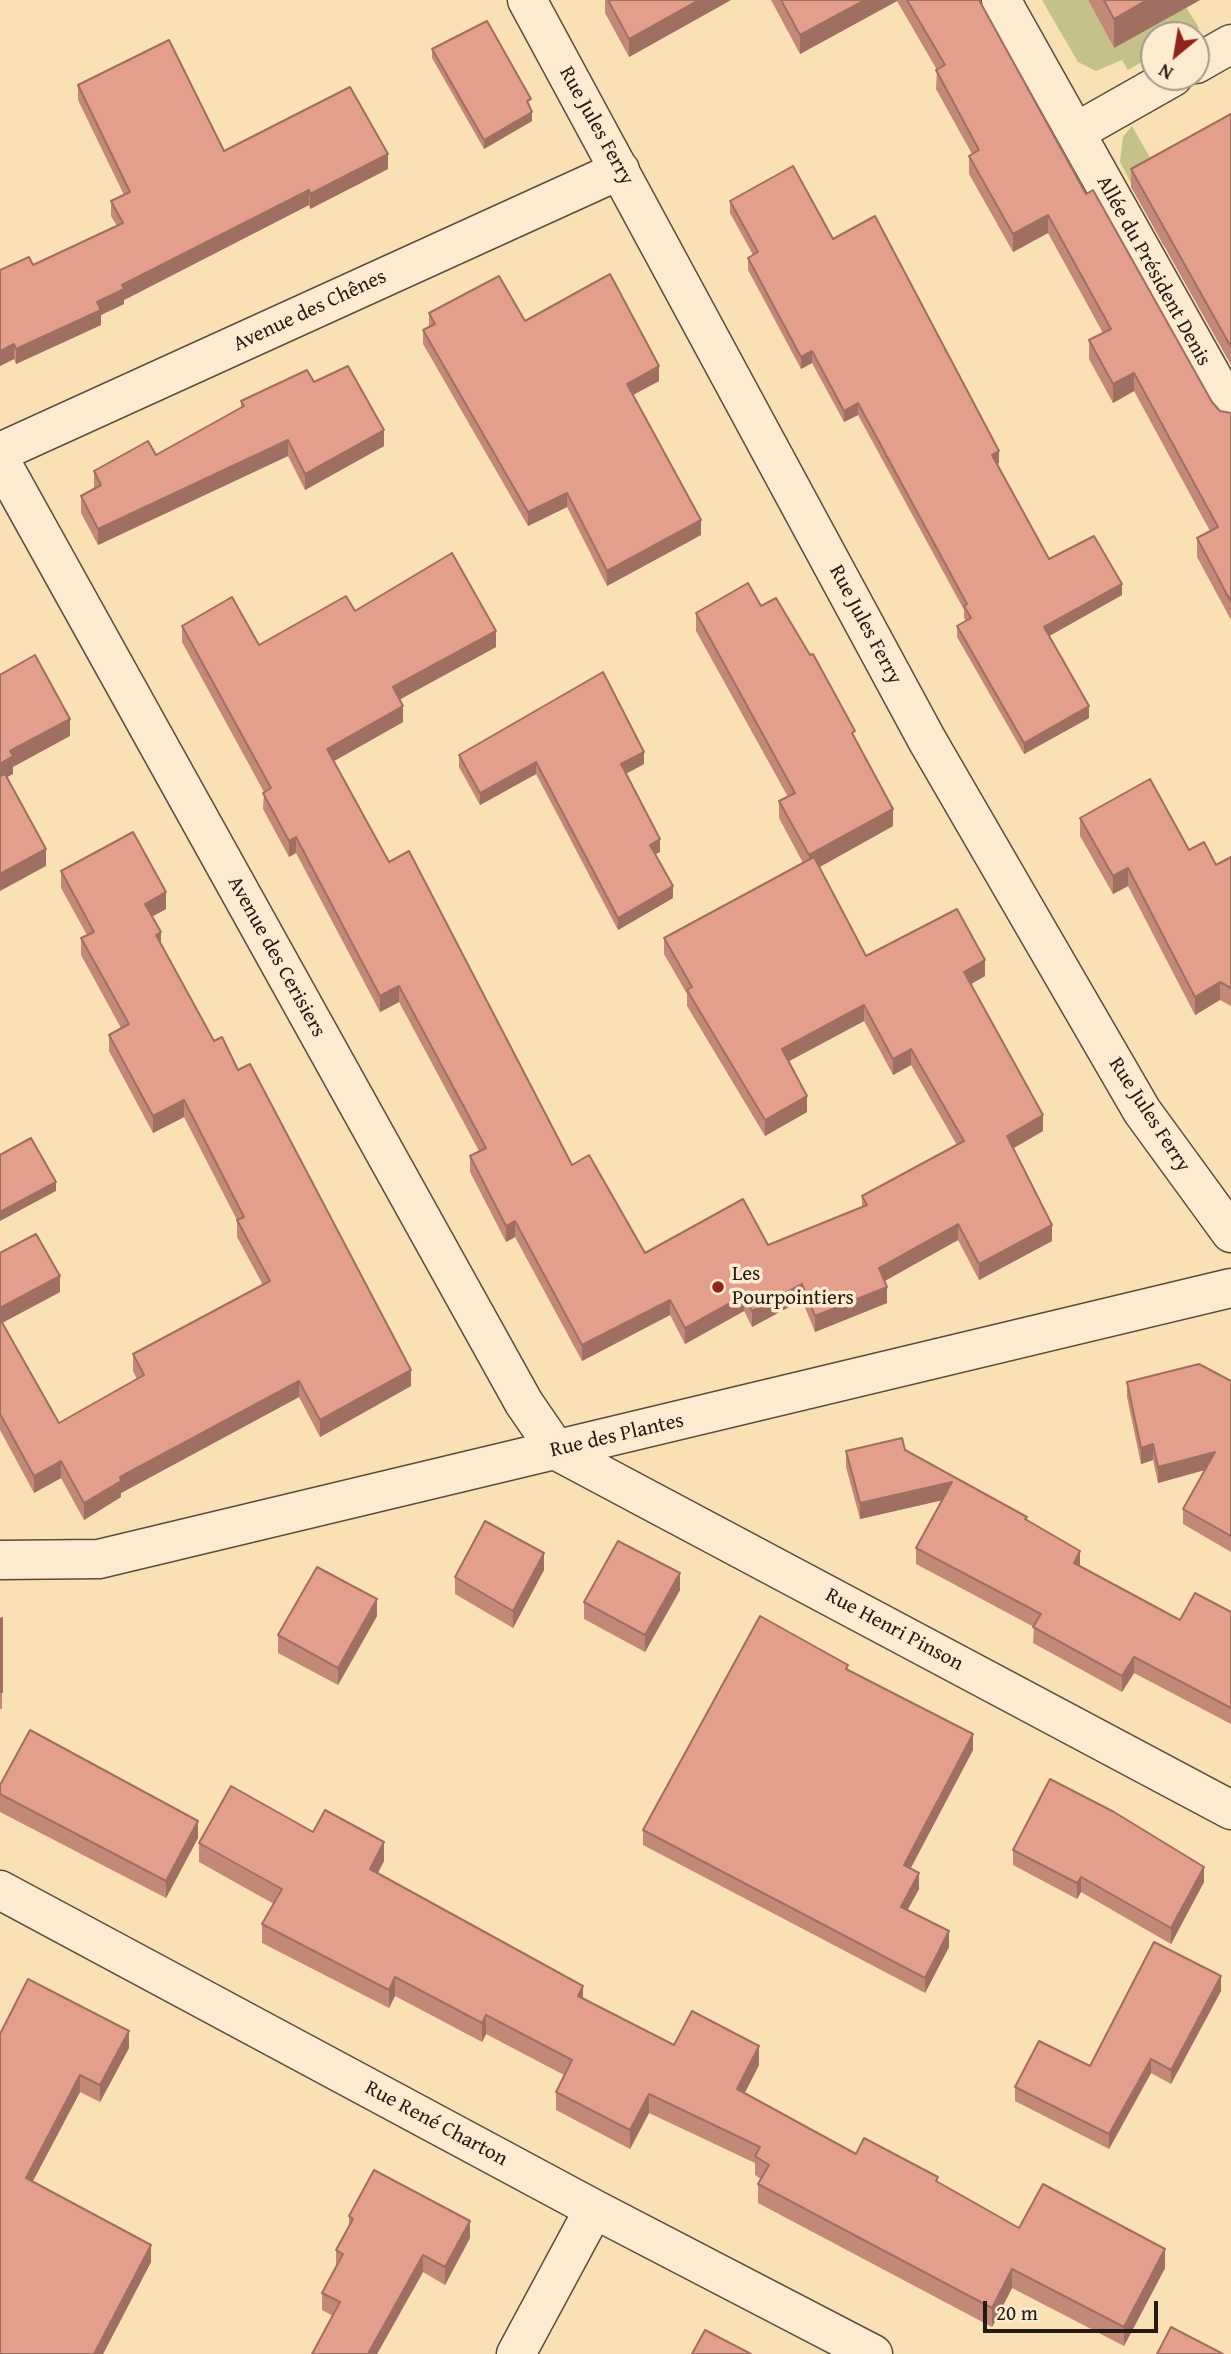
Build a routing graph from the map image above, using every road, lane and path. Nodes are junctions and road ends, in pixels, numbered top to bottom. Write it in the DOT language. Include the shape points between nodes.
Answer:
graph roads {
  1 [pos="527,0"];
  2 [pos="1001,0"];
  3 [pos="1231,44"];
  4 [pos="1210,56"];
  5 [pos="1148,91"];
  6 [pos="1076,132"];
  7 [pos="620,170"];
  8 [pos="1231,410"];
  9 [pos="0,452"];
  10 [pos="0,460"];
  11 [pos="1231,1233"];
  12 [pos="1231,1288"];
  13 [pos="557,1451"];
  14 [pos="0,1560"];
  15 [pos="1231,1810"];
  16 [pos="0,1890"];
  17 [pos="594,2209"];
  18 [pos="516,2354"];
  19 [pos="873,2354"];
  1 -- 7 [label="street, Rue Jules Ferry"];
  2 -- 6 [label="street, Allée du Président Denis"];
  3 -- 4 [label="street"];
  5 -- 6 [label="street"];
  6 -- 8 [label="street, Allée du Président Denis"];
  7 -- 9 [label="street, Avenue des Chênes"];
  7 -- 11 [label="street, Rue Jules Ferry" via="934,752 1142,1111"];
  10 -- 13 [label="street, Avenue des Cerisiers" via="524,1403"];
  12 -- 13 [label="street, Rue des Plantes"];
  13 -- 14 [label="street, Rue des Plantes" via="99,1559"];
  13 -- 15 [label="street, Rue Henri Pinson"];
  16 -- 17 [label="street, Rue René Charton"];
  17 -- 18 [label="street"];
  17 -- 19 [label="street, Rue René Charton"];
}
